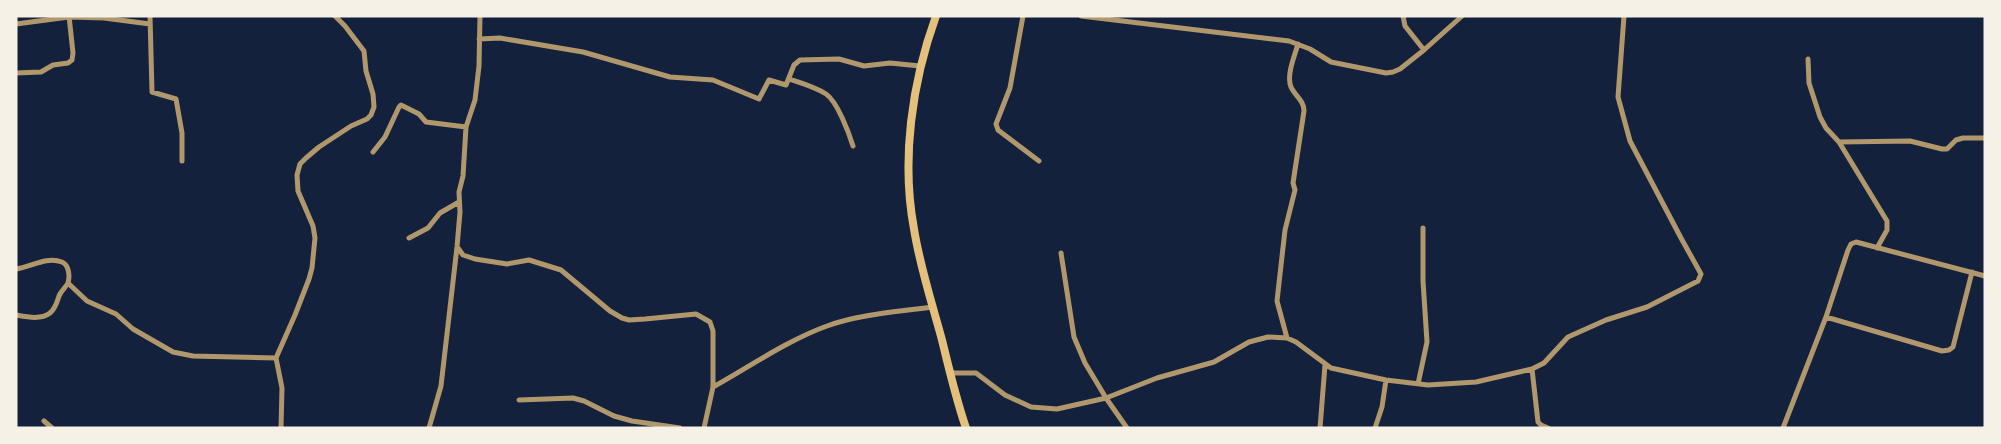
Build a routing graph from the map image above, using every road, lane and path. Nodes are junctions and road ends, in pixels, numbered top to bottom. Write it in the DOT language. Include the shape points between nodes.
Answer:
graph roads {
  1 [pos="69,16"];
  2 [pos="150,16"];
  3 [pos="335,16"];
  4 [pos="480,16"];
  5 [pos="936,16"];
  6 [pos="1023,16"];
  7 [pos="1081,16"];
  8 [pos="1403,16"];
  9 [pos="1462,16"];
  10 [pos="1624,16"];
  11 [pos="16,24"];
  12 [pos="150,24"];
  13 [pos="479,40"];
  14 [pos="1298,44"];
  15 [pos="1424,50"];
  16 [pos="1808,59"];
  17 [pos="920,66"];
  18 [pos="16,73"];
  19 [pos="789,79"];
  20 [pos="466,127"];
  21 [pos="1985,138"];
  22 [pos="1839,142"];
  23 [pos="853,146"];
  24 [pos="373,152"];
  25 [pos="182,161"];
  26 [pos="1039,161"];
  27 [pos="459,202"];
  28 [pos="1423,228"];
  29 [pos="409,238"];
  30 [pos="457,248"];
  31 [pos="1877,248"];
  32 [pos="1061,253"];
  33 [pos="16,269"];
  34 [pos="1972,272"];
  35 [pos="1985,276"];
  36 [pos="68,283"];
  37 [pos="932,307"];
  38 [pos="16,314"];
  39 [pos="1826,317"];
  40 [pos="1287,338"];
  41 [pos="276,358"];
  42 [pos="1325,365"];
  43 [pos="1532,369"];
  44 [pos="950,373"];
  45 [pos="1386,380"];
  46 [pos="1418,384"];
  47 [pos="713,387"];
  48 [pos="1106,398"];
  49 [pos="518,400"];
  50 [pos="44,421"];
  51 [pos="52,428"];
  52 [pos="281,428"];
  53 [pos="429,428"];
  54 [pos="680,428"];
  55 [pos="704,428"];
  56 [pos="966,428"];
  57 [pos="1127,428"];
  58 [pos="1320,428"];
  59 [pos="1375,428"];
  60 [pos="1548,428"];
  61 [pos="1783,428"];
  1 -- 11 [label="street"];
  1 -- 12 [label="street"];
  1 -- 18 [label="street" via="72,60 41,72"];
  2 -- 12 [label="street"];
  3 -- 41 [label="street" via="364,51 374,106 367,119 319,146 300,164 298,191 315,238 312,268"];
  4 -- 13 [label="street"];
  5 -- 17 [label="highway"];
  6 -- 26 [label="street" via="1010,88 996,124 998,130"];
  7 -- 14 [label="street"];
  8 -- 15 [label="street" via="1405,26"];
  9 -- 15 [label="street"];
  10 -- 43 [label="street" via="1618,97 1630,141 1701,278 1647,307 1606,320 1568,338 1544,363"];
  12 -- 25 [label="street" via="152,92 176,99 182,133"];
  13 -- 19 [label="street" via="500,38 592,54 670,77 713,80 758,98 768,81 785,85"];
  13 -- 20 [label="street" via="475,100"];
  14 -- 15 [label="street" via="1332,62 1386,73 1400,69"];
  14 -- 40 [label="street" via="1289,80 1303,103 1304,111 1277,302"];
  16 -- 22 [label="street" via="1809,83 1815,105 1826,128"];
  17 -- 19 [label="street" via="890,63 864,66 840,59 800,60 794,65"];
  17 -- 37 [label="highway" via="912,115 910,193 913,228"];
  19 -- 23 [label="street" via="830,97"];
  20 -- 24 [label="street" via="426,122 419,114 401,105"];
  20 -- 27 [label="street"];
  21 -- 22 [label="street" via="1956,140 1947,149 1910,141"];
  22 -- 31 [label="street" via="1887,221 1887,230"];
  27 -- 29 [label="street" via="440,213 428,228"];
  27 -- 30 [label="street"];
  28 -- 46 [label="street" via="1427,342"];
  30 -- 47 [label="street" via="463,255 475,258 507,264 529,260 561,270 622,318 645,320 696,314 706,318 713,331"];
  30 -- 53 [label="street" via="440,386"];
  31 -- 34 [label="street"];
  31 -- 39 [label="street" via="1856,242 1851,244"];
  32 -- 48 [label="street" via="1074,337"];
  33 -- 36 [label="street" via="36,262 62,262 69,272"];
  34 -- 35 [label="street"];
  34 -- 39 [label="street" via="1953,347 1948,350 1942,351"];
  36 -- 38 [label="street" via="51,312 40,317"];
  36 -- 41 [label="street" via="87,301 116,314 133,329 172,352 192,356"];
  37 -- 44 [label="highway"];
  37 -- 47 [label="street" via="827,326"];
  39 -- 61 [label="street"];
  40 -- 42 [label="street"];
  40 -- 48 [label="street" via="1268,337 1249,342 1214,362 1157,378"];
  41 -- 52 [label="street" via="282,388"];
  42 -- 45 [label="street"];
  42 -- 58 [label="street"];
  43 -- 46 [label="street" via="1476,382"];
  43 -- 60 [label="street" via="1538,422"];
  44 -- 48 [label="street" via="976,373 1005,395 1040,409 1056,410"];
  44 -- 56 [label="highway"];
  45 -- 46 [label="street"];
  45 -- 59 [label="street"];
  47 -- 55 [label="street"];
  48 -- 57 [label="street"];
  49 -- 54 [label="street" via="573,398 614,416"];
  50 -- 51 [label="street"];
}
